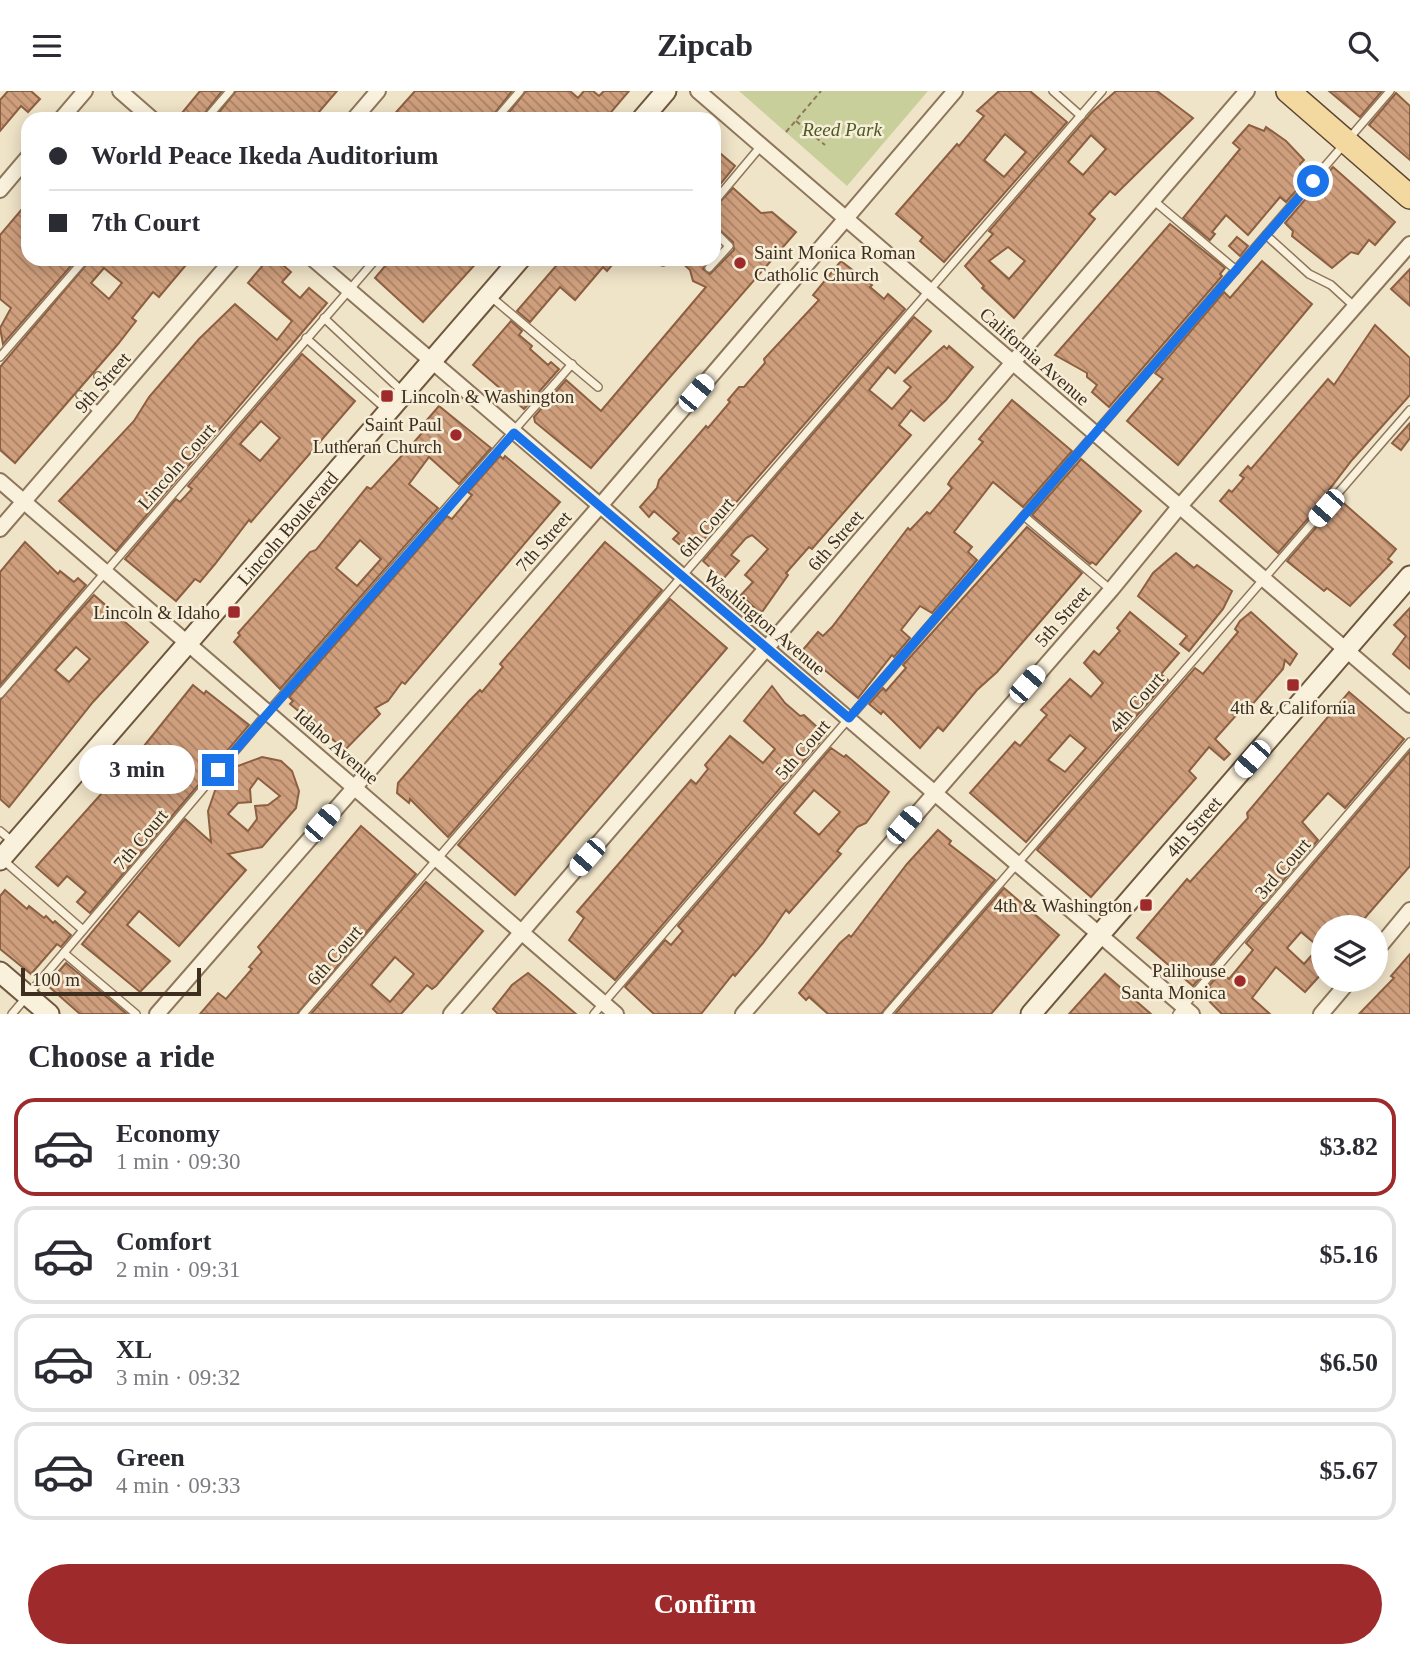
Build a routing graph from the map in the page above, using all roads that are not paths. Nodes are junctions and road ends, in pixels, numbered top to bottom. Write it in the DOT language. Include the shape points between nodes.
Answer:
graph roads {
  1 [pos="85,91"];
  2 [pos="120,91"];
  3 [pos="230,91"];
  4 [pos="378,91"];
  5 [pos="520,91"];
  6 [pos="666,91"];
  7 [pos="698,91"];
  8 [pos="955,91"];
  9 [pos="1053,91"];
  10 [pos="1102,91"];
  11 [pos="1247,91"];
  12 [pos="1288,91"];
  13 [pos="1390,91"];
  14 [pos="67,112"];
  15 [pos="144,112"];
  16 [pos="212,112"];
  17 [pos="360,112"];
  18 [pos="502,112"];
  19 [pos="648,112"];
  20 [pos="1081,116"];
  21 [pos="1347,141"];
  22 [pos="761,145"];
  23 [pos="21,167"];
  24 [pos="0,190"];
  25 [pos="721,194"];
  26 [pos="1410,197"];
  27 [pos="1153,200"];
  28 [pos="845,218"];
  29 [pos="1266,235"];
  30 [pos="721,238"];
  31 [pos="1410,244"];
  32 [pos="721,255"];
  33 [pos="79,266"];
  34 [pos="227,266"];
  35 [pos="321,266"];
  36 [pos="370,266"];
  37 [pos="514,266"];
  38 [pos="1236,270"];
  39 [pos="350,290"];
  40 [pos="930,291"];
  41 [pos="489,295"];
  42 [pos="1356,307"];
  43 [pos="324,318"];
  44 [pos="306,338"];
  45 [pos="0,357"];
  46 [pos="432,362"];
  47 [pos="1013,363"];
  48 [pos="572,364"];
  49 [pos="98,376"];
  50 [pos="598,387"];
  51 [pos="117,393"];
  52 [pos="405,394"];
  53 [pos="80,395"];
  54 [pos="1410,410"];
  55 [pos="388,411"];
  56 [pos="100,413"];
  57 [pos="514,433"];
  58 [pos="1095,433"];
  59 [pos="0,481"];
  60 [pos="24,502"];
  61 [pos="599,507"];
  62 [pos="1179,507"];
  63 [pos="1024,516"];
  64 [pos="0,529"];
  65 [pos="105,572"];
  66 [pos="1410,576"];
  67 [pos="683,578"];
  68 [pos="1264,579"];
  69 [pos="1111,590"];
  70 [pos="188,643"];
  71 [pos="766,650"];
  72 [pos="1346,650"];
  73 [pos="0,694"];
  74 [pos="1410,705"];
  75 [pos="268,712"];
  76 [pos="849,718"];
  77 [pos="1410,742"];
  78 [pos="354,786"];
  79 [pos="932,793"];
  80 [pos="7,837"];
  81 [pos="438,858"];
  82 [pos="1,860"];
  83 [pos="1015,865"];
  84 [pos="1410,910"];
  85 [pos="83,930"];
  86 [pos="523,931"];
  87 [pos="1098,936"];
  88 [pos="1388,937"];
  89 [pos="64,953"];
  90 [pos="0,972"];
  91 [pos="1340,992"];
  92 [pos="27,996"];
  93 [pos="598,1009"];
  94 [pos="1184,1011"];
  95 [pos="12,1014"];
  96 [pos="49,1014"];
  97 [pos="136,1014"];
  98 [pos="157,1014"];
  99 [pos="303,1014"];
  100 [pos="451,1014"];
  101 [pos="616,1014"];
  102 [pos="743,1014"];
  103 [pos="887,1014"];
  104 [pos="1031,1014"];
  105 [pos="1321,1014"];
  1 -- 14 [label="street"];
  2 -- 15 [label="street"];
  3 -- 16 [label="lane"];
  4 -- 17 [label="street"];
  5 -- 18 [label="lane"];
  6 -- 19 [label="street"];
  7 -- 22 [label="street, California Avenue"];
  8 -- 28 [label="street, 7th Street"];
  9 -- 20 [label="lane"];
  10 -- 20 [label="lane, 6th Court"];
  11 -- 27 [label="street, 6th Street"];
  12 -- 21 [label="main road"];
  13 -- 21 [label="lane, 5th Court"];
  20 -- 40 [label="lane, 6th Court"];
  21 -- 26 [label="main road"];
  21 -- 29 [label="lane, 5th Court"];
  22 -- 25 [label="lane"];
  22 -- 28 [label="street, California Avenue"];
  23 -- 24 [label="street"];
  27 -- 38 [label="lane"];
  27 -- 47 [label="street, 6th Street"];
  28 -- 40 [label="street, California Avenue"];
  28 -- 61 [label="street, 7th Street"];
  29 -- 38 [label="lane, 5th Court"];
  29 -- 42 [label="lane" via="1309,274 1331,285"];
  30 -- 32 [label="lane" via="729,246"];
  31 -- 42 [label="street, 5th Street"];
  33 -- 45 [label="lane"];
  34 -- 51 [label="street, 9th Street"];
  35 -- 39 [label="street, Washington Avenue"];
  36 -- 39 [label="lane, Lincoln Court"];
  37 -- 41 [label="street, Lincoln Boulevard"];
  38 -- 58 [label="lane, 5th Court"];
  39 -- 43 [label="lane, Lincoln Court"];
  39 -- 46 [label="street, Washington Avenue"];
  40 -- 47 [label="street, California Avenue"];
  40 -- 67 [label="lane, 6th Court"];
  41 -- 46 [label="street, Lincoln Boulevard"];
  41 -- 48 [label="lane"];
  42 -- 62 [label="street, 5th Street"];
  43 -- 44 [label="lane, Lincoln Court"];
  43 -- 52 [label="lane"];
  44 -- 55 [label="lane"];
  44 -- 65 [label="lane, Lincoln Court"];
  46 -- 52 [label="street, Lincoln Boulevard"];
  46 -- 57 [label="street, Washington Avenue"];
  47 -- 58 [label="street, California Avenue"];
  47 -- 71 [label="street, 6th Street"];
  48 -- 50 [label="lane"];
  48 -- 57 [label="lane, 7th Court"];
  49 -- 51 [label="lane"];
  51 -- 56 [label="street, 9th Street"];
  52 -- 55 [label="street, Lincoln Boulevard"];
  53 -- 56 [label="lane"];
  54 -- 68 [label="lane, 4th Court"];
  55 -- 70 [label="street, Lincoln Boulevard"];
  56 -- 60 [label="street, 9th Street"];
  57 -- 61 [label="street, Washington Avenue"];
  57 -- 75 [label="lane, 7th Court"];
  58 -- 62 [label="street, California Avenue"];
  58 -- 63 [label="lane, 5th Court"];
  59 -- 60 [label="street, Idaho Avenue"];
  60 -- 64 [label="street, 9th Street"];
  60 -- 65 [label="street, Idaho Avenue"];
  61 -- 67 [label="street, Washington Avenue"];
  61 -- 78 [label="street, 7th Street"];
  62 -- 68 [label="street, California Avenue"];
  62 -- 69 [label="street, 5th Street"];
  63 -- 69 [label="lane"];
  63 -- 76 [label="lane, 5th Court"];
  65 -- 70 [label="street, Idaho Avenue"];
  65 -- 73 [label="lane, Lincoln Court"];
  66 -- 72 [label="street, 4th Street"];
  67 -- 71 [label="street, Washington Avenue"];
  67 -- 81 [label="lane, 6th Court"];
  68 -- 72 [label="street, California Avenue"];
  68 -- 83 [label="lane, 4th Court"];
  69 -- 79 [label="street, 5th Street"];
  70 -- 75 [label="street, Idaho Avenue"];
  70 -- 80 [label="street, Lincoln Boulevard"];
  71 -- 76 [label="street, Washington Avenue"];
  71 -- 86 [label="street, 6th Street"];
  72 -- 74 [label="street, California Avenue"];
  72 -- 87 [label="street, 4th Street"];
  75 -- 78 [label="street, Idaho Avenue"];
  75 -- 85 [label="lane, 7th Court"];
  76 -- 79 [label="street, Washington Avenue"];
  76 -- 93 [label="lane, 5th Court"];
  77 -- 94 [label="lane, 3rd Court"];
  78 -- 81 [label="street, Idaho Avenue"];
  78 -- 98 [label="street, 7th Street"];
  79 -- 83 [label="street, Washington Avenue"];
  79 -- 102 [label="street, 5th Street"];
  80 -- 82 [label="street, Lincoln Boulevard"];
  81 -- 86 [label="street, Idaho Avenue"];
  81 -- 99 [label="lane, 6th Court"];
  82 -- 85 [label="lane"];
  83 -- 87 [label="street, Washington Avenue"];
  83 -- 103 [label="lane, 4th Court"];
  84 -- 88 [label="street"];
  85 -- 89 [label="lane, 7th Court"];
  86 -- 93 [label="street, Idaho Avenue"];
  86 -- 100 [label="street, 6th Street"];
  87 -- 94 [label="street, Washington Avenue"];
  87 -- 104 [label="street, 4th Street"];
  89 -- 92 [label="lane, 7th Court"];
  89 -- 97 [label="lane"];
  90 -- 92 [label="street"];
  91 -- 105 [label="street"];
  92 -- 95 [label="lane, 7th Court"];
  92 -- 96 [label="street"];
  93 -- 101 [label="street, Idaho Avenue"];
}
